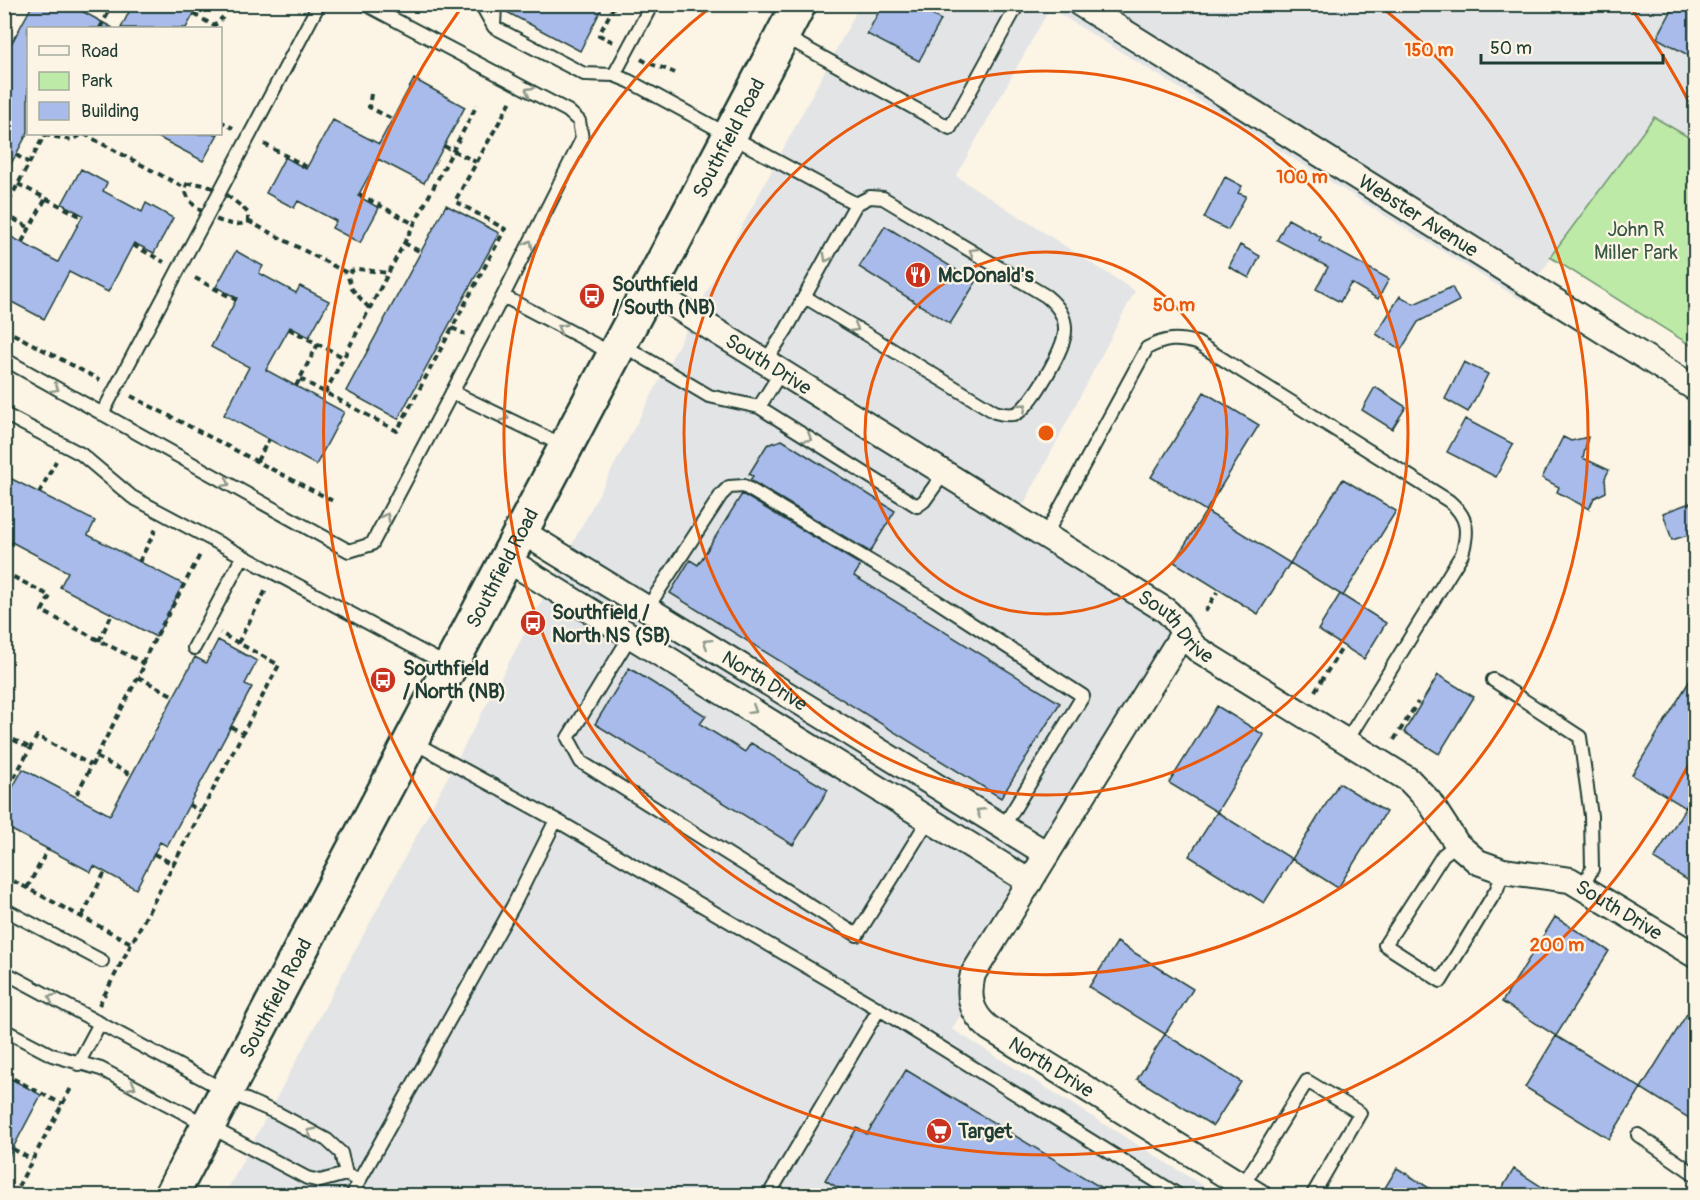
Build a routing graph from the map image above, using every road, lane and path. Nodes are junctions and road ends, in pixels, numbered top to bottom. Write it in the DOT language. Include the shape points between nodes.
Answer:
graph roads {
  1 [pos="113,4"];
  2 [pos="320,4"];
  3 [pos="365,4"];
  4 [pos="481,4"];
  5 [pos="495,4"];
  6 [pos="615,4"];
  7 [pos="652,4"];
  8 [pos="799,4"];
  9 [pos="1018,4"];
  10 [pos="1080,4"];
  11 [pos="194,14"];
  12 [pos="223,17"];
  13 [pos="101,27"];
  14 [pos="494,27"];
  15 [pos="4,33"];
  16 [pos="784,36"];
  17 [pos="15,38"];
  18 [pos="618,45"];
  19 [pos="640,58"];
  20 [pos="675,73"];
  21 [pos="614,75"];
  22 [pos="519,86"];
  23 [pos="371,94"];
  24 [pos="477,105"];
  25 [pos="392,119"];
  26 [pos="44,135"];
  27 [pos="50,135"];
  28 [pos="81,135"];
  29 [pos="85,135"];
  30 [pos="730,137"];
  31 [pos="444,146"];
  32 [pos="453,151"];
  33 [pos="16,156"];
  34 [pos="476,162"];
  35 [pos="29,163"];
  36 [pos="18,184"];
  37 [pos="185,188"];
  38 [pos="359,194"];
  39 [pos="46,198"];
  40 [pos="856,204"];
  41 [pos="4,212"];
  42 [pos="82,217"];
  43 [pos="248,221"];
  44 [pos="414,224"];
  45 [pos="30,228"];
  46 [pos="22,242"];
  47 [pos="404,243"];
  48 [pos="421,252"];
  49 [pos="388,273"];
  50 [pos="349,274"];
  51 [pos="648,289"];
  52 [pos="502,296"];
  53 [pos="805,297"];
  54 [pos="369,308"];
  55 [pos="4,329"];
  56 [pos="289,329"];
  57 [pos="318,344"];
  58 [pos="617,349"];
  59 [pos="343,357"];
  60 [pos="4,359"];
  61 [pos="773,367"];
  62 [pos="300,379"];
  63 [pos="296,386"];
  64 [pos="116,388"];
  65 [pos="1695,389"];
  66 [pos="452,392"];
  67 [pos="325,393"];
  68 [pos="759,407"];
  69 [pos="4,414"];
  70 [pos="102,414"];
  71 [pos="268,439"];
  72 [pos="565,447"];
  73 [pos="56,461"];
  74 [pos="257,461"];
  75 [pos="944,473"];
  76 [pos="39,493"];
  77 [pos="335,502"];
  78 [pos="156,529"];
  79 [pos="1045,536"];
  80 [pos="11,542"];
  81 [pos="513,545"];
  82 [pos="201,552"];
  83 [pos="4,555"];
  84 [pos="243,556"];
  85 [pos="139,562"];
  86 [pos="4,572"];
  87 [pos="1217,592"];
  88 [pos="648,607"];
  89 [pos="1205,612"];
  90 [pos="112,614"];
  91 [pos="206,626"];
  92 [pos="1182,634"];
  93 [pos="631,635"];
  94 [pos="99,641"];
  95 [pos="194,648"];
  96 [pos="1342,648"];
  97 [pos="142,663"];
  98 [pos="450,666"];
  99 [pos="138,677"];
  100 [pos="1493,680"];
  101 [pos="1315,691"];
  102 [pos="174,696"];
  103 [pos="1418,702"];
  104 [pos="231,727"];
  105 [pos="244,733"];
  106 [pos="4,735"];
  107 [pos="1347,740"];
  108 [pos="1394,740"];
  109 [pos="412,741"];
  110 [pos="30,748"];
  111 [pos="96,757"];
  112 [pos="92,765"];
  113 [pos="132,775"];
  114 [pos="946,791"];
  115 [pos="4,796"];
  116 [pos="75,796"];
  117 [pos="189,805"];
  118 [pos="202,812"];
  119 [pos="929,819"];
  120 [pos="556,820"];
  121 [pos="1003,827"];
  122 [pos="1457,844"];
  123 [pos="48,849"];
  124 [pos="154,854"];
  125 [pos="1047,854"];
  126 [pos="175,865"];
  127 [pos="1503,871"];
  128 [pos="105,872"];
  129 [pos="4,876"];
  130 [pos="1030,882"];
  131 [pos="1583,886"];
  132 [pos="27,888"];
  133 [pos="4,909"];
  134 [pos="82,916"];
  135 [pos="133,944"];
  136 [pos="1695,956"];
  137 [pos="102,961"];
  138 [pos="4,972"];
  139 [pos="99,1005"];
  140 [pos="879,1009"];
  141 [pos="100,1023"];
  142 [pos="4,1030"];
  143 [pos="78,1064"];
  144 [pos="4,1074"];
  145 [pos="71,1088"];
  146 [pos="226,1091"];
  147 [pos="62,1104"];
  148 [pos="207,1126"];
  149 [pos="1638,1135"];
  150 [pos="12,1149"];
  151 [pos="32,1160"];
  152 [pos="346,1174"];
  153 [pos="1695,1175"];
  154 [pos="358,1181"];
  155 [pos="1251,1190"];
  156 [pos="13,1196"];
  157 [pos="171,1196"];
  158 [pos="352,1196"];
  159 [pos="768,1196"];
  160 [pos="1180,1196"];
  161 [pos="1312,1196"];
  1 -- 13 [label="path"];
  2 -- 64 [label="lane"];
  3 -- 22 [label="lane"];
  4 -- 14 [label="lane"];
  5 -- 14 [label="lane"];
  6 -- 18 [label="path" via="599,35"];
  7 -- 21 [label="lane"];
  8 -- 16 [label="main road, Southfield Road"];
  9 -- 16 [label="lane" via="950,128"];
  10 -- 65 [label="street, Webster Avenue"];
  11 -- 12 [label="path" via="214,26"];
  14 -- 21 [label="lane" via="584,74"];
  15 -- 17 [label="path"];
  16 -- 30 [label="main road, Southfield Road"];
  19 -- 20 [label="path" via="657,69"];
  21 -- 30 [label="lane"];
  22 -- 34 [label="path"];
  52 -- 22 [label="lane, one-way" via="582,139 579,121 568,111"];
  23 -- 25 [label="path" via="369,107"];
  24 -- 32 [label="path"];
  26 -- 35 [label="path"];
  27 -- 28 [label="path" via="72,140"];
  29 -- 37 [label="path"];
  30 -- 40 [label="lane"];
  30 -- 51 [label="main road, Southfield Road"];
  31 -- 32 [label="path"];
  32 -- 34 [label="path"];
  32 -- 44 [label="path"];
  33 -- 35 [label="path"];
  34 -- 67 [label="path" via="455,201 505,229 397,431"];
  35 -- 36 [label="path"];
  36 -- 39 [label="path"];
  36 -- 41 [label="path"];
  38 -- 44 [label="path"];
  39 -- 42 [label="path"];
  39 -- 45 [label="path"];
  40 -- 53 [label="lane, one-way"];
  53 -- 40 [label="lane, one-way" via="994,412 1006,415 1027,406 1064,342 1061,314 1046,296 883,198 870,197"];
  41 -- 45 [label="path"];
  43 -- 50 [label="path"];
  44 -- 47 [label="path"];
  45 -- 46 [label="path"];
  47 -- 48 [label="path"];
  47 -- 49 [label="path"];
  49 -- 50 [label="path" via="358,269"];
  49 -- 54 [label="path"];
  50 -- 54 [label="path" via="352,289"];
  51 -- 58 [label="main road, Southfield Road"];
  51 -- 61 [label="street, South Drive"];
  58 -- 52 [label="lane, one-way"];
  52 -- 66 [label="lane"];
  53 -- 61 [label="lane"];
  54 -- 59 [label="path"];
  55 -- 64 [label="path"];
  56 -- 57 [label="path"];
  57 -- 59 [label="path"];
  57 -- 62 [label="path"];
  58 -- 68 [label="lane" via="709,396"];
  58 -- 72 [label="main road, Southfield Road"];
  59 -- 67 [label="path"];
  60 -- 70 [label="lane, one-way"];
  61 -- 68 [label="lane"];
  61 -- 75 [label="street, South Drive"];
  62 -- 63 [label="path"];
  62 -- 67 [label="path"];
  64 -- 70 [label="lane"];
  64 -- 74 [label="path"];
  70 -- 66 [label="lane, one-way" via="349,551 372,544"];
  66 -- 72 [label="lane, one-way"];
  68 -- 75 [label="lane, one-way" via="917,506"];
  69 -- 84 [label="lane" via="81,454 132,497"];
  71 -- 74 [label="path"];
  72 -- 81 [label="main road, Southfield Road"];
  73 -- 76 [label="path"];
  74 -- 77 [label="path"];
  75 -- 79 [label="street, South Drive"];
  78 -- 85 [label="path"];
  79 -- 92 [label="street, South Drive" via="1165,610"];
  79 -- 107 [label="lane" via="1147,348 1178,338 1197,343 1449,501 1459,509 1468,529 1462,554"];
  80 -- 83 [label="path"];
  81 -- 88 [label="street, North Drive"];
  81 -- 93 [label="street, North Drive"];
  81 -- 98 [label="main road, Southfield Road"];
  82 -- 97 [label="path"];
  84 -- 91 [label="lane"];
  84 -- 98 [label="lane"];
  86 -- 94 [label="path" via="50,596 42,611"];
  87 -- 89 [label="path"];
  88 -- 93 [label="street"];
  114 -- 88 [label="street, North Drive, one-way"];
  88 -- 121 [label="lane" via="721,495 729,488 744,486 935,600 1083,696"];
  90 -- 94 [label="path"];
  91 -- 95 [label="lane"];
  91 -- 105 [label="path" via="279,666"];
  92 -- 107 [label="street, South Drive" via="1197,648"];
  92 -- 125 [label="street, North Drive"];
  93 -- 119 [label="street, North Drive, one-way"];
  93 -- 119 [label="lane" via="568,738 580,762 857,935"];
  94 -- 97 [label="path"];
  96 -- 101 [label="path"];
  97 -- 99 [label="path" via="145,664"];
  98 -- 109 [label="main road, Southfield Road"];
  99 -- 102 [label="path"];
  99 -- 111 [label="path"];
  100 -- 131 [label="lane" via="1580,737 1591,816 1592,869"];
  103 -- 108 [label="path"];
  104 -- 105 [label="path"];
  105 -- 118 [label="path"];
  106 -- 110 [label="path"];
  107 -- 122 [label="street, South Drive" via="1408,780 1429,801"];
  109 -- 120 [label="lane"];
  109 -- 146 [label="main road, Southfield Road"];
  110 -- 112 [label="path" via="37,736"];
  110 -- 115 [label="path"];
  111 -- 112 [label="path"];
  111 -- 113 [label="path"];
  112 -- 116 [label="path"];
  114 -- 119 [label="street"];
  121 -- 114 [label="street, North Drive, one-way"];
  117 -- 118 [label="path"];
  118 -- 126 [label="path"];
  119 -- 130 [label="street, North Drive"];
  120 -- 140 [label="lane"];
  120 -- 154 [label="lane" via="513,906"];
  121 -- 125 [label="street, North Drive"];
  122 -- 127 [label="street, South Drive" via="1478,862"];
  122 -- 127 [label="lane" via="1443,855 1385,945 1441,981 1497,889"];
  123 -- 132 [label="path"];
  124 -- 126 [label="path"];
  125 -- 130 [label="street, North Drive"];
  126 -- 135 [label="path"];
  127 -- 131 [label="street, South Drive" via="1560,878"];
  128 -- 134 [label="path"];
  129 -- 132 [label="path"];
  130 -- 155 [label="street, North Drive" via="973,974 970,998 977,1018"];
  131 -- 136 [label="street, South Drive"];
  132 -- 134 [label="path"];
  133 -- 137 [label="lane"];
  134 -- 135 [label="path"];
  135 -- 139 [label="path"];
  141 -- 138 [label="lane, one-way"];
  140 -- 159 [label="lane"];
  140 -- 160 [label="lane"];
  141 -- 143 [label="lane"];
  141 -- 146 [label="lane"];
  142 -- 143 [label="lane"];
  143 -- 148 [label="lane, one-way" via="101,1069"];
  144 -- 147 [label="path"];
  145 -- 147 [label="path"];
  146 -- 148 [label="main road, Southfield Road"];
  152 -- 146 [label="lane, one-way" via="341,1153 327,1140"];
  147 -- 151 [label="path"];
  148 -- 152 [label="lane" via="307,1178 320,1181"];
  148 -- 157 [label="main road, Southfield Road"];
  149 -- 153 [label="lane"];
  150 -- 151 [label="path"];
  151 -- 156 [label="path"];
  152 -- 154 [label="lane"];
  154 -- 158 [label="lane"];
  155 -- 161 [label="lane" via="1306,1081 1360,1113"];
}
